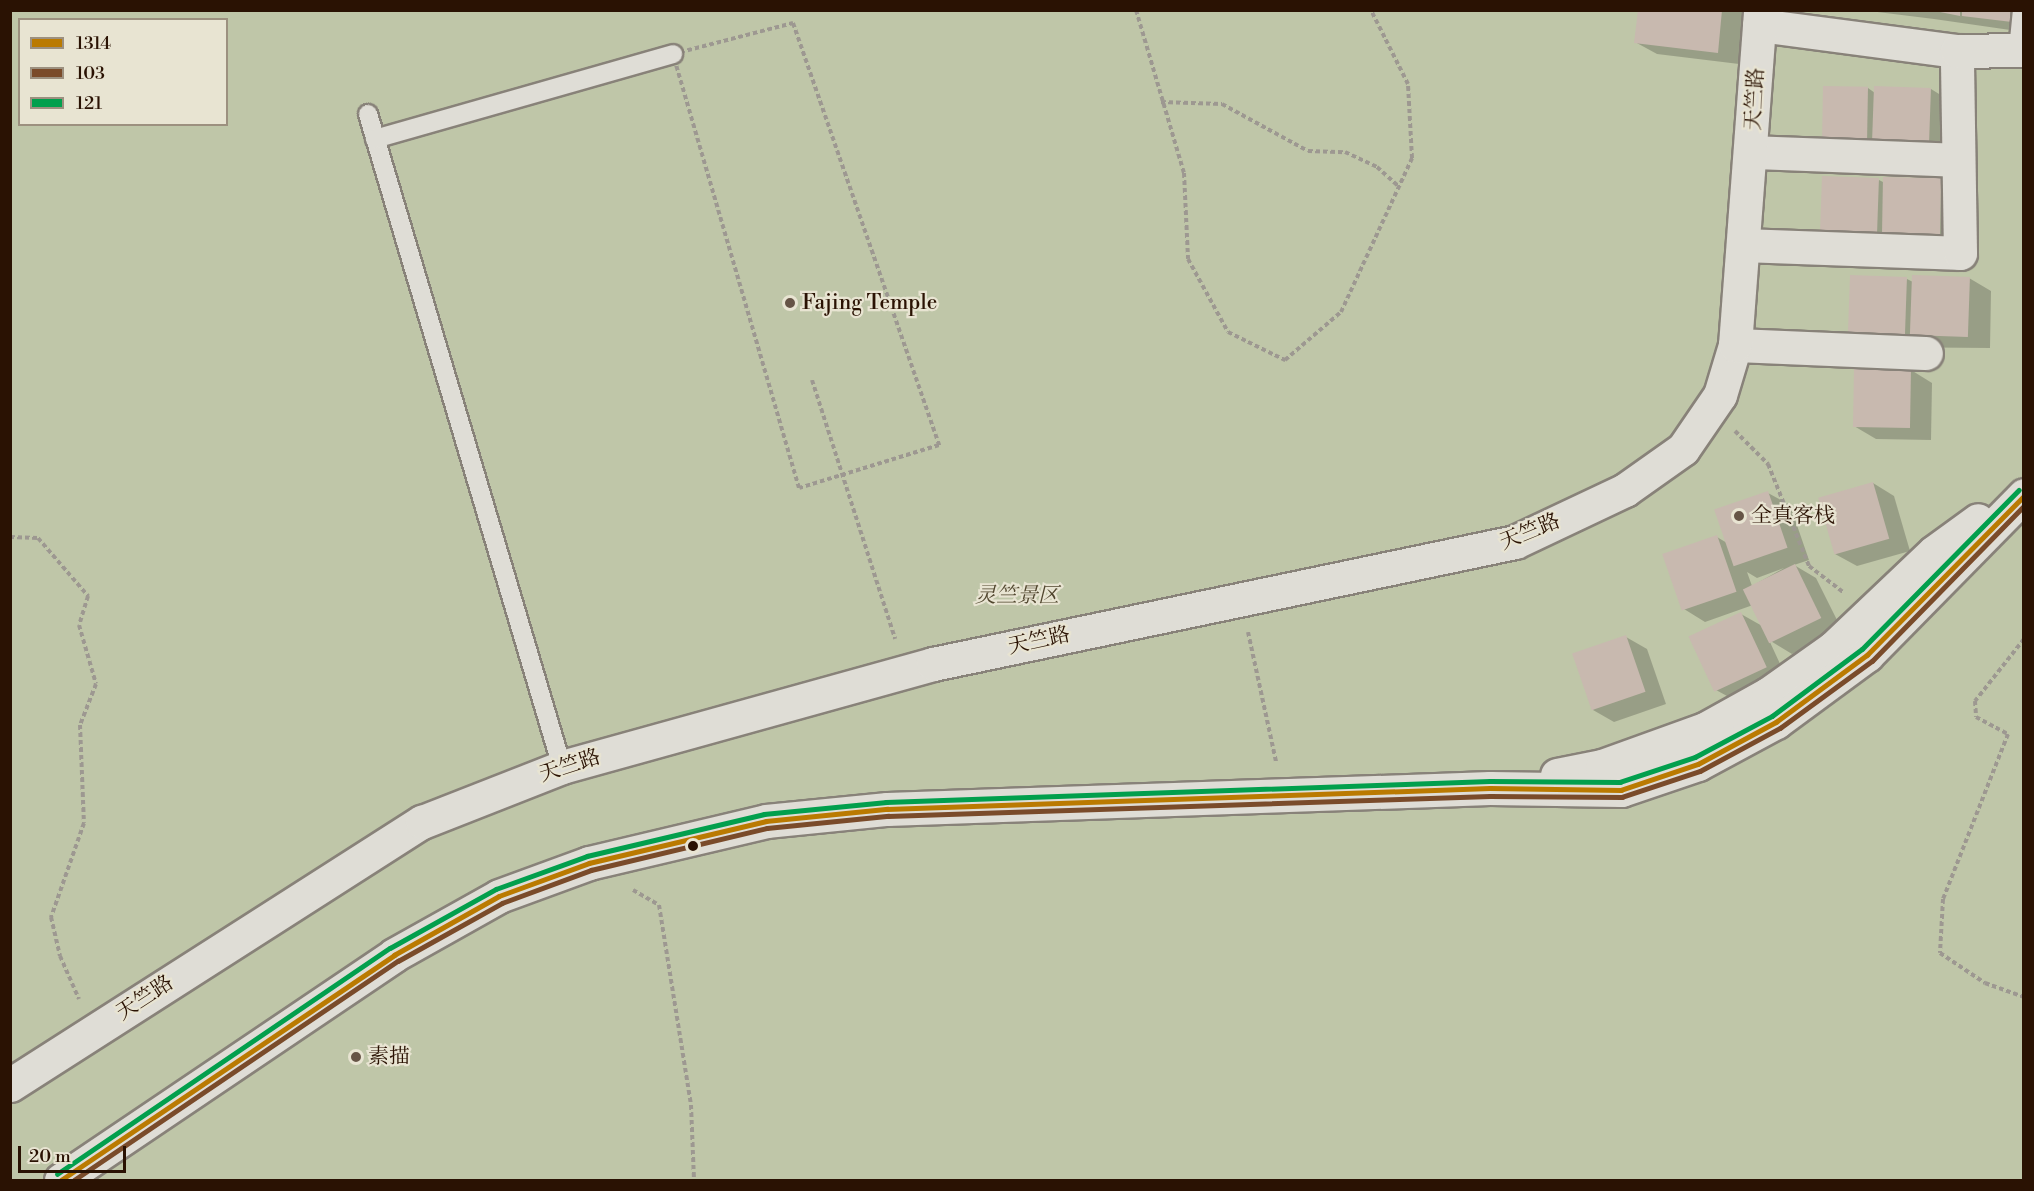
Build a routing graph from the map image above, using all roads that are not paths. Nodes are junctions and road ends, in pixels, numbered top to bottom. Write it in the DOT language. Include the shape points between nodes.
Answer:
graph roads {
  1 [pos="2022,10"];
  2 [pos="1760,18"];
  3 [pos="2021,50"];
  4 [pos="1957,51"];
  5 [pos="673,54"];
  6 [pos="368,114"];
  7 [pos="375,139"];
  8 [pos="1752,152"];
  9 [pos="1958,160"];
  10 [pos="1745,245"];
  11 [pos="1735,345"];
  12 [pos="1926,353"];
  13 [pos="2024,488"];
  14 [pos="2024,495"];
  15 [pos="562,767"];
  16 [pos="1490,788"];
  17 [pos="10,1085"];
  18 [pos="61,1180"];
  1 -- 3 [label="lane"];
  2 -- 4 [label="street"];
  2 -- 8 [label="street, 天竺路"];
  3 -- 4 [label="street"];
  4 -- 9 [label="street"];
  5 -- 7 [label="lane"];
  6 -- 7 [label="lane"];
  7 -- 15 [label="lane"];
  8 -- 9 [label="street"];
  8 -- 10 [label="street, 天竺路"];
  9 -- 10 [label="street" via="1960,253"];
  10 -- 11 [label="street, 天竺路"];
  11 -- 12 [label="street"];
  11 -- 15 [label="street, 天竺路" via="1720,395 1683,449 1624,490 1515,542 905,671"];
  13 -- 16 [label="street" via="1934,552 1833,648 1768,694 1705,729 1602,766"];
  14 -- 16 [label="street" via="1867,655 1776,722 1698,764 1621,790"];
  15 -- 17 [label="street, 天竺路" via="422,822"];
  16 -- 18 [label="street" via="887,809 766,821 589,863 499,896 393,954"];
}
